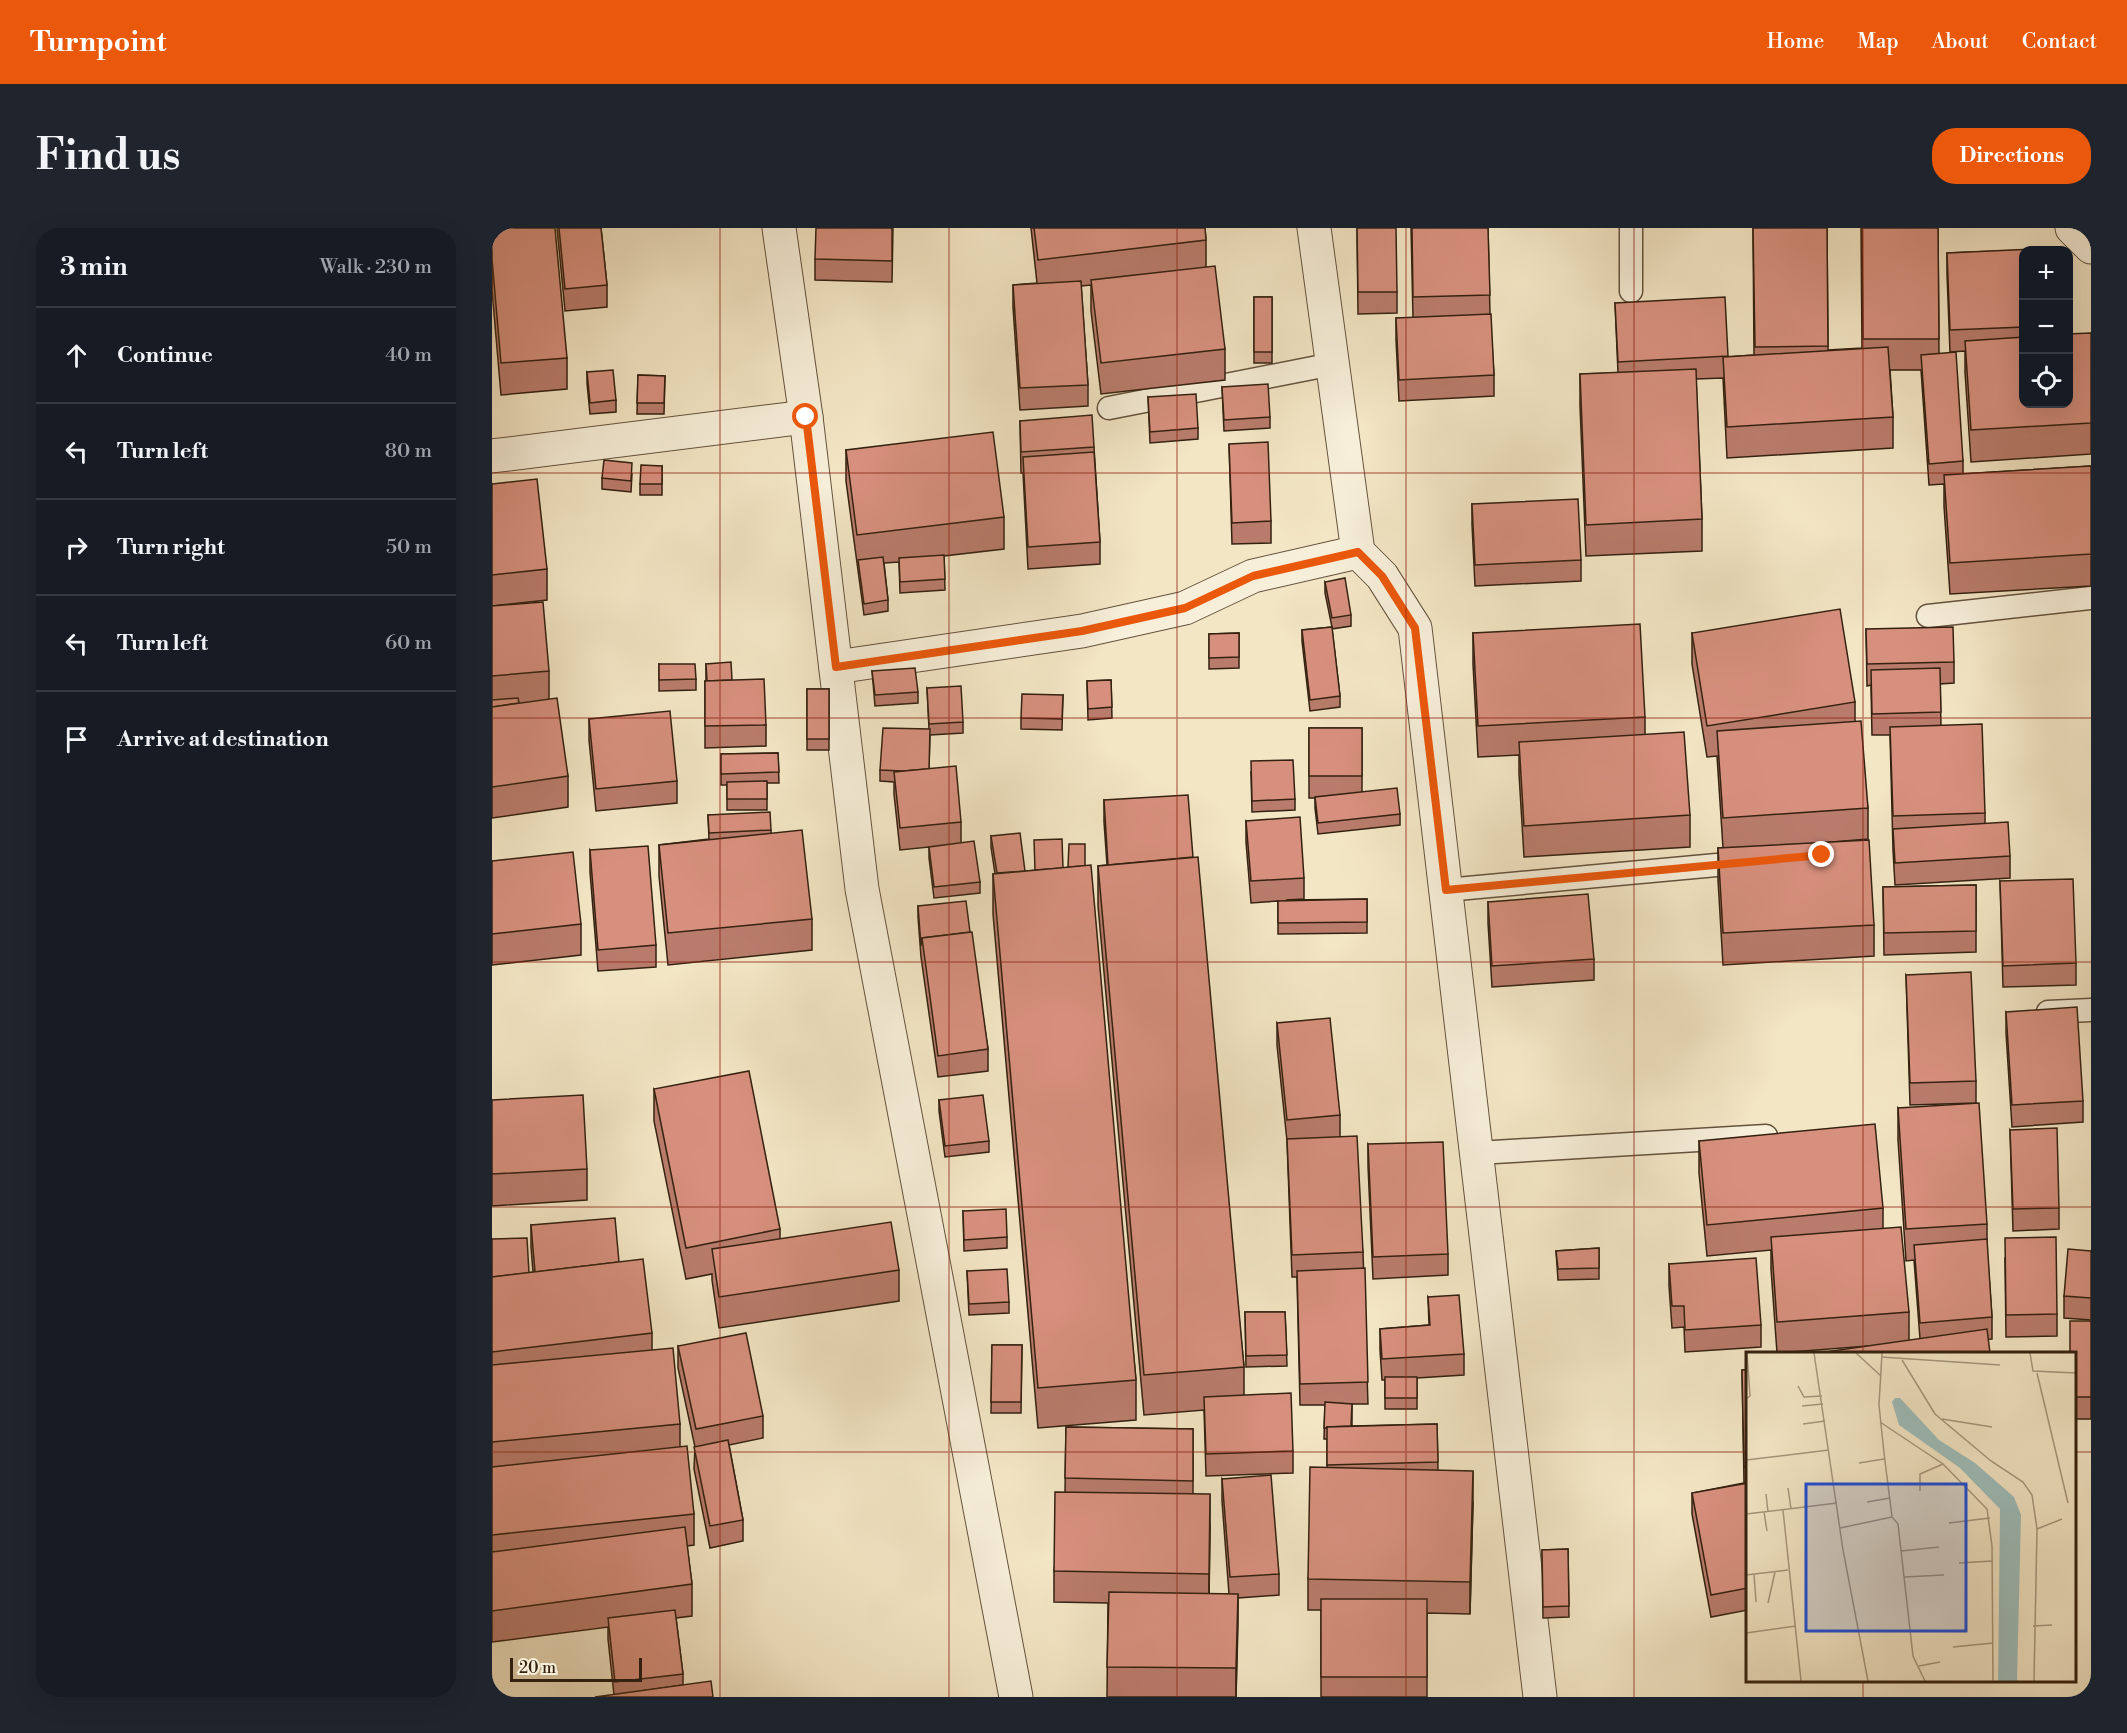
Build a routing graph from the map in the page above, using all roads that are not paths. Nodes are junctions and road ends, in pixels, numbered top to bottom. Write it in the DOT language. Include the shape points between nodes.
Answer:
graph roads {
  1 [pos="778,228"];
  2 [pos="1314,228"];
  3 [pos="1631,228"];
  4 [pos="2072,228"];
  5 [pos="2091,247"];
  6 [pos="1631,291"];
  7 [pos="1332,364"];
  8 [pos="1109,408"];
  9 [pos="806,417"];
  10 [pos="492,456"];
  11 [pos="1358,552"];
  12 [pos="2091,598"];
  13 [pos="1928,616"];
  14 [pos="836,667"];
  15 [pos="1774,860"];
  16 [pos="1446,890"];
  17 [pos="2091,1010"];
  18 [pos="2029,1012"];
  19 [pos="1784,1135"];
  20 [pos="1477,1153"];
  21 [pos="1016,1697"];
  22 [pos="1540,1697"];
  1 -- 9 [label="street"];
  2 -- 7 [label="street"];
  3 -- 6 [label="lane"];
  4 -- 5 [label="street"];
  7 -- 8 [label="lane"];
  7 -- 11 [label="street"];
  9 -- 10 [label="street"];
  9 -- 14 [label="street"];
  11 -- 14 [label="street" via="1253,576 1185,608 1082,631"];
  11 -- 16 [label="street" via="1382,576 1415,628"];
  12 -- 13 [label="lane"];
  14 -- 21 [label="street" via="862,889"];
  15 -- 16 [label="lane"];
  16 -- 20 [label="street"];
  17 -- 18 [label="lane"];
  19 -- 20 [label="lane"];
  20 -- 22 [label="street"];
}
